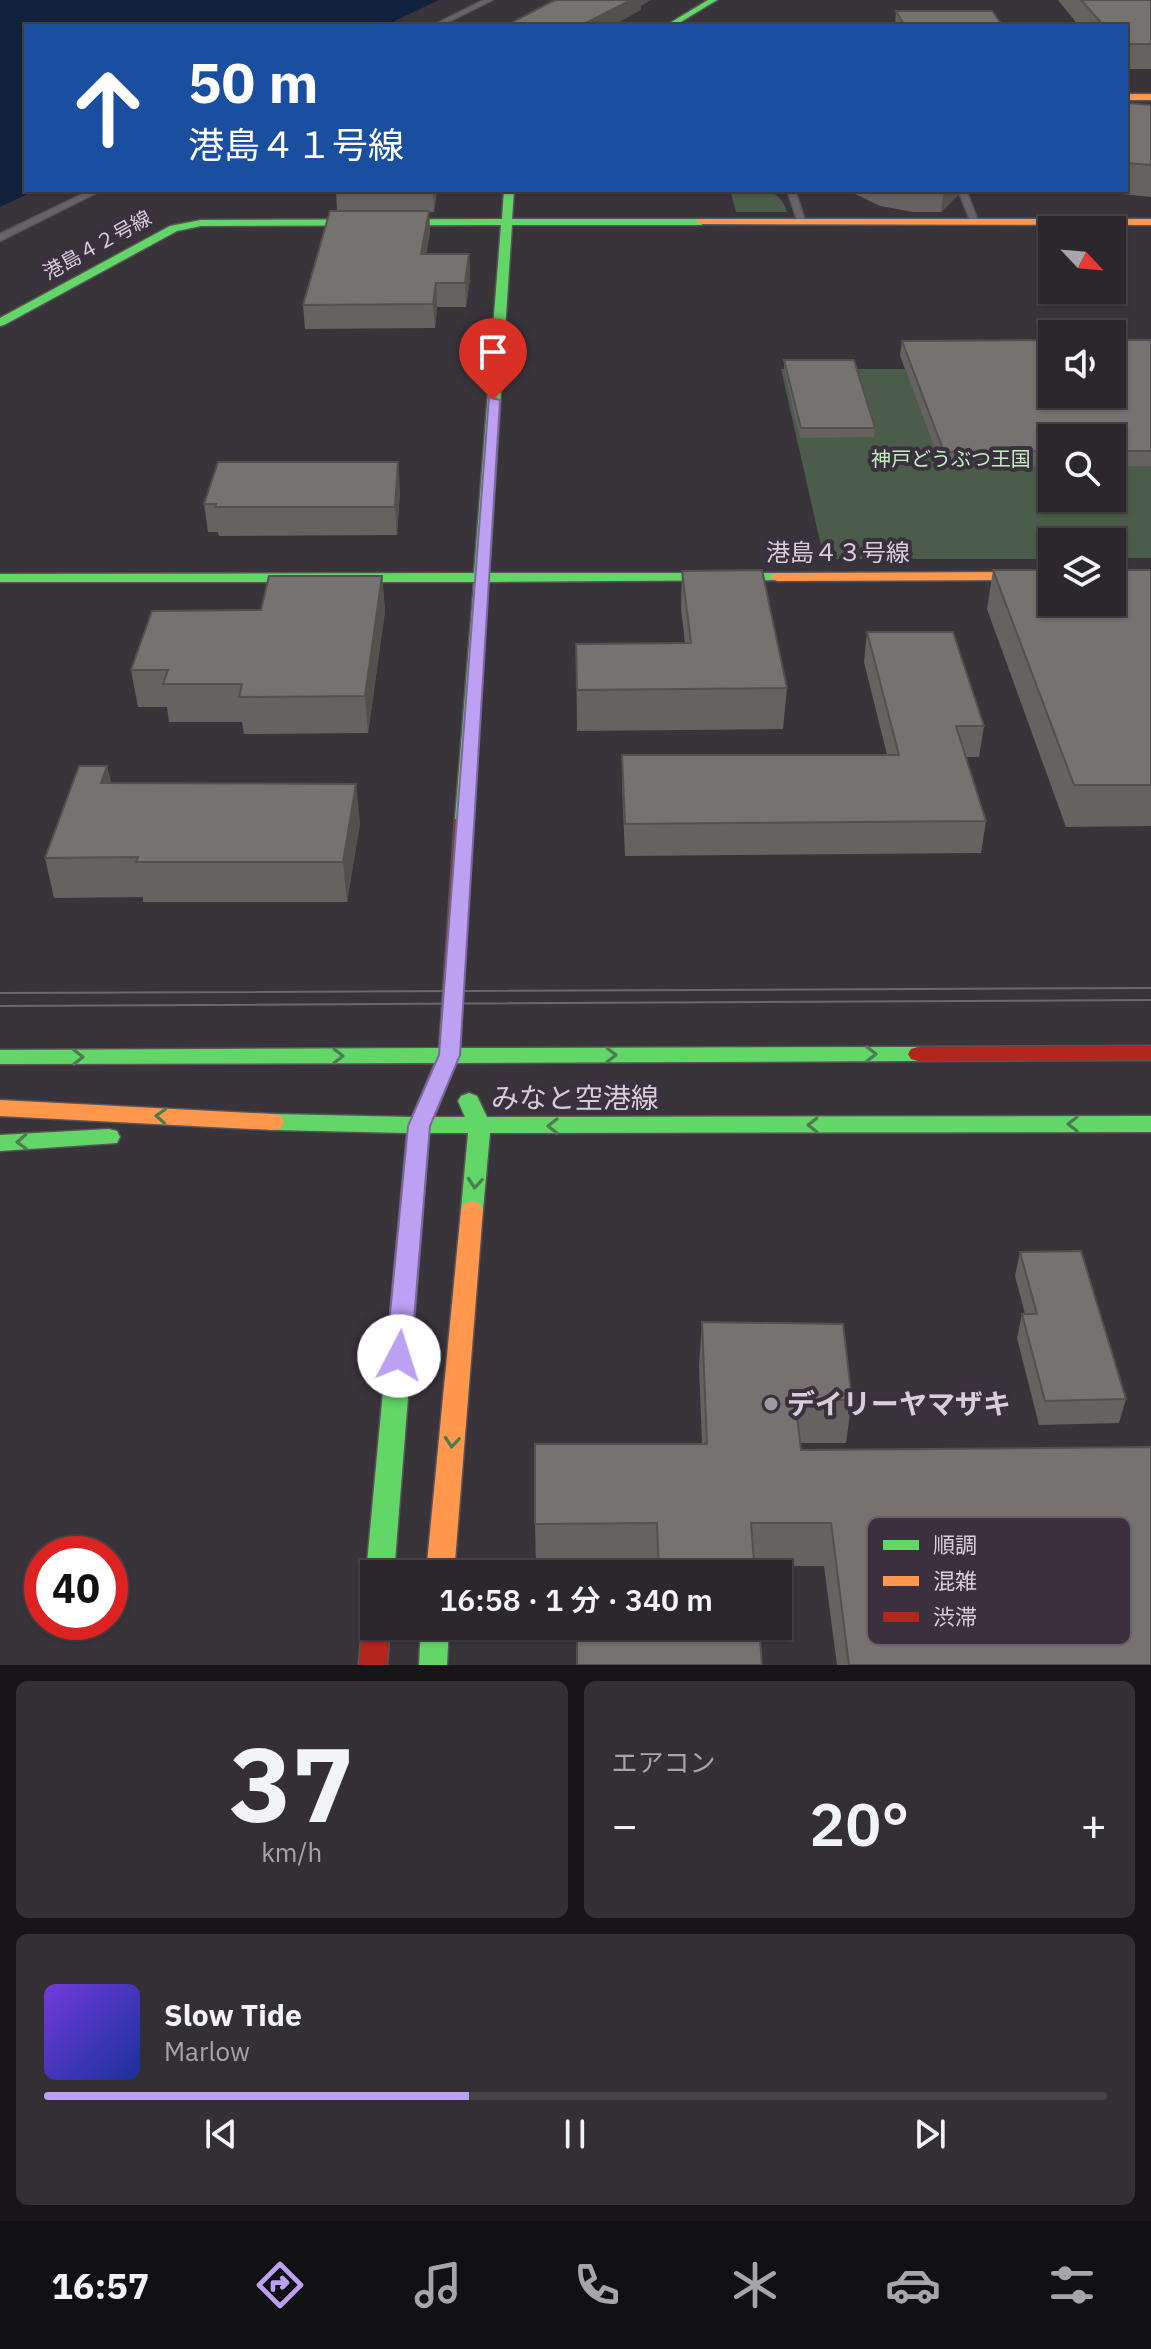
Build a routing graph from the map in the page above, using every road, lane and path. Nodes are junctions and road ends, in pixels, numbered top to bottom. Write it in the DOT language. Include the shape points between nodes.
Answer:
graph roads {
  1 [pos="489,0"];
  2 [pos="713,0"];
  3 [pos="439,24"];
  4 [pos="672,24"];
  5 [pos="1128,97"];
  6 [pos="1151,97"];
  7 [pos="75,192"];
  8 [pos="94,192"];
  9 [pos="509,192"];
  10 [pos="792,192"];
  11 [pos="963,192"];
  12 [pos="507,222"];
  13 [pos="803,222"];
  14 [pos="976,222"];
  15 [pos="1151,222"];
  16 [pos="0,235"];
  17 [pos="0,323"];
  18 [pos="1038,576"];
  19 [pos="479,577"];
  20 [pos="0,578"];
  21 [pos="1151,1053"];
  22 [pos="449,1055"];
  23 [pos="0,1057"];
  24 [pos="0,1108"];
  25 [pos="1151,1124"];
  26 [pos="323,1125"];
  27 [pos="419,1126"];
  28 [pos="480,1126"];
  29 [pos="153,1135"];
  30 [pos="122,1137"];
  31 [pos="0,1143"];
  32 [pos="381,1560"];
  33 [pos="441,1560"];
  34 [pos="375,1640"];
  35 [pos="434,1640"];
  36 [pos="373,1665"];
  37 [pos="433,1665"];
  1 -- 3 [label="lane"];
  2 -- 4 [label="street"];
  5 -- 6 [label="street"];
  7 -- 16 [label="lane"];
  8 -- 16 [label="lane"];
  9 -- 12 [label="street"];
  10 -- 13 [label="lane"];
  11 -- 14 [label="lane"];
  12 -- 13 [label="street, 港島４２号線"];
  12 -- 17 [label="street, 港島４２号線" via="201,223 174,228"];
  12 -- 19 [label="street"];
  13 -- 14 [label="street, 港島４２号線"];
  14 -- 15 [label="street, 港島４２号線"];
  18 -- 19 [label="street, 港島４３号線"];
  19 -- 20 [label="street"];
  19 -- 22 [label="street"];
  22 -- 21 [label="street, みなと空港線, one-way"];
  23 -- 22 [label="street, みなと空港線, one-way"];
  22 -- 27 [label="street"];
  22 -- 28 [label="street"];
  26 -- 24 [label="street, みなと空港線, one-way"];
  25 -- 28 [label="street, みなと空港線, one-way"];
  26 -- 27 [label="street, みなと空港線"];
  26 -- 29 [label="street"];
  27 -- 28 [label="street, みなと空港線"];
  27 -- 32 [label="street"];
  28 -- 33 [label="street, one-way"];
  30 -- 31 [label="street, one-way"];
  34 -- 36 [label="street"];
  35 -- 37 [label="street"];
}
